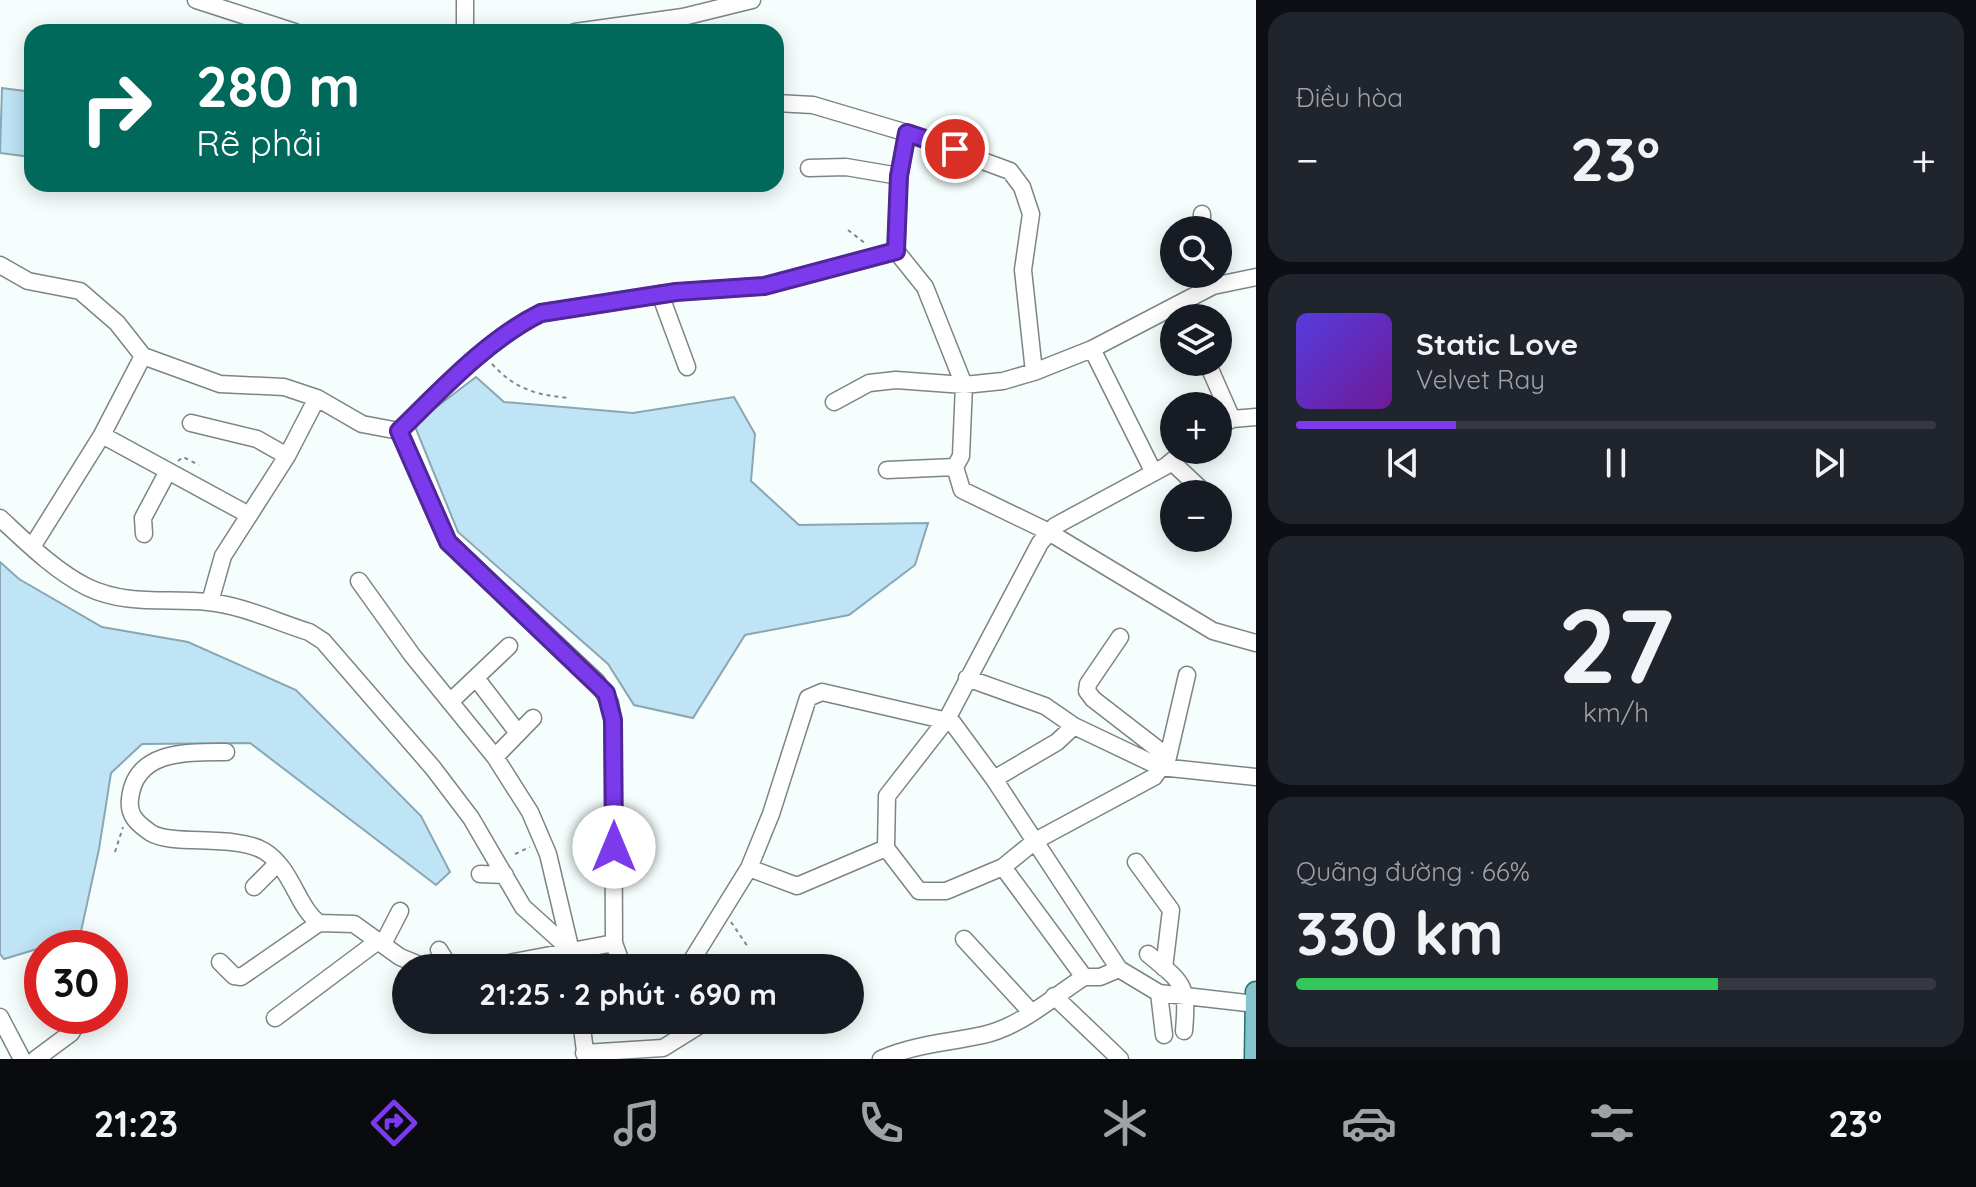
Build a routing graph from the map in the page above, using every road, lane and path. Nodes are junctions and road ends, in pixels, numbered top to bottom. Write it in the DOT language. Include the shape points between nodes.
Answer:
graph roads {
  1 [pos="196,0"];
  2 [pos="465,0"];
  3 [pos="752,0"];
  4 [pos="270,24"];
  5 [pos="465,24"];
  6 [pos="633,24"];
  7 [pos="784,103"];
  8 [pos="907,133"];
  9 [pos="809,168"];
  10 [pos="899,176"];
  11 [pos="848,230"];
  12 [pos="896,251"];
  13 [pos="876,255"];
  14 [pos="0,265"];
  15 [pos="1256,277"];
  16 [pos="1232,279"];
  17 [pos="1197,288"];
  18 [pos="660,294"];
  19 [pos="1092,349"];
  20 [pos="483,354"];
  21 [pos="143,356"];
  22 [pos="687,367"];
  23 [pos="1034,372"];
  24 [pos="964,385"];
  25 [pos="317,398"];
  26 [pos="569,398"];
  27 [pos="834,402"];
  28 [pos="1256,417"];
  29 [pos="1232,422"];
  30 [pos="191,423"];
  31 [pos="399,431"];
  32 [pos="102,435"];
  33 [pos="287,456"];
  34 [pos="1170,464"];
  35 [pos="1174,464"];
  36 [pos="955,467"];
  37 [pos="887,470"];
  38 [pos="168,471"];
  39 [pos="1153,471"];
  40 [pos="1191,480"];
  41 [pos="249,515"];
  42 [pos="0,518"];
  43 [pos="1047,531"];
  44 [pos="144,534"];
  45 [pos="32,547"];
  46 [pos="359,581"];
  47 [pos="210,602"];
  48 [pos="1120,637"];
  49 [pos="1256,643"];
  50 [pos="509,646"];
  51 [pos="1187,675"];
  52 [pos="476,678"];
  53 [pos="967,678"];
  54 [pos="450,702"];
  55 [pos="533,718"];
  56 [pos="947,719"];
  57 [pos="1074,726"];
  58 [pos="518,733"];
  59 [pos="226,752"];
  60 [pos="495,757"];
  61 [pos="1164,762"];
  62 [pos="1256,777"];
  63 [pos="994,779"];
  64 [pos="135,821"];
  65 [pos="542,841"];
  66 [pos="1035,841"];
  67 [pos="886,848"];
  68 [pos="115,852"];
  69 [pos="515,854"];
  70 [pos="1136,862"];
  71 [pos="277,864"];
  72 [pos="1003,867"];
  73 [pos="749,868"];
  74 [pos="480,874"];
  75 [pos="505,875"];
  76 [pos="254,887"];
  77 [pos="400,911"];
  78 [pos="720,916"];
  79 [pos="319,923"];
  80 [pos="964,939"];
  81 [pos="380,943"];
  82 [pos="614,943"];
  83 [pos="748,947"];
  84 [pos="439,950"];
  85 [pos="401,954"];
  86 [pos="441,954"];
  87 [pos="568,954"];
  88 [pos="572,954"];
  89 [pos="588,954"];
  90 [pos="618,954"];
  91 [pos="696,954"];
  92 [pos="1148,954"];
  93 [pos="220,962"];
  94 [pos="1164,968"];
  95 [pos="1119,969"];
  96 [pos="1084,977"];
  97 [pos="1256,992"];
  98 [pos="1159,993"];
  99 [pos="1054,996"];
  100 [pos="1187,997"];
  101 [pos="1256,1004"];
  102 [pos="1031,1012"];
  103 [pos="0,1017"];
  104 [pos="275,1018"];
  105 [pos="1184,1031"];
  106 [pos="70,1034"];
  107 [pos="582,1034"];
  108 [pos="686,1034"];
  109 [pos="1164,1035"];
  110 [pos="914,1052"];
  111 [pos="585,1056"];
  112 [pos="17,1057"];
  113 [pos="36,1059"];
  114 [pos="881,1059"];
  115 [pos="1120,1059"];
  116 [pos="1255,1059"];
  1 -- 4 [label="street"];
  2 -- 5 [label="street"];
  3 -- 6 [label="street"];
  7 -- 8 [label="street" via="813,105"];
  8 -- 10 [label="street"];
  8 -- 23 [label="street" via="1003,165 1022,187 1031,214 1023,270"];
  9 -- 10 [label="street" via="846,167"];
  10 -- 12 [label="street"];
  11 -- 13 [label="path"];
  12 -- 13 [label="street"];
  12 -- 24 [label="street" via="919,276"];
  13 -- 18 [label="street" via="764,286"];
  14 -- 21 [label="street" via="28,281 80,291 117,323"];
  15 -- 16 [label="street"];
  17 -- 19 [label="street"];
  18 -- 20 [label="street" via="541,313"];
  18 -- 22 [label="street"];
  19 -- 23 [label="street"];
  19 -- 39 [label="street"];
  20 -- 26 [label="path" via="519,389"];
  20 -- 31 [label="street"];
  21 -- 25 [label="street" via="220,384 284,387"];
  21 -- 32 [label="street"];
  23 -- 24 [label="street"];
  24 -- 27 [label="street" via="869,383"];
  24 -- 36 [label="street" via="961,456"];
  25 -- 31 [label="street" via="362,424"];
  25 -- 33 [label="street"];
  28 -- 29 [label="street"];
  30 -- 33 [label="street" via="244,434"];
  31 -- 82 [label="street" via="448,542 597,682 610,703"];
  32 -- 38 [label="street"];
  32 -- 45 [label="street"];
  33 -- 41 [label="street"];
  34 -- 39 [label="street"];
  35 -- 40 [label="street"];
  36 -- 37 [label="street"];
  36 -- 43 [label="street" via="968,496"];
  38 -- 41 [label="street"];
  38 -- 44 [label="street" via="143,518"];
  39 -- 43 [label="street"];
  41 -- 47 [label="street" via="217,569"];
  42 -- 45 [label="street"];
  43 -- 49 [label="street" via="1213,631"];
  43 -- 53 [label="street"];
  45 -- 47 [label="street" via="101,593 161,603"];
  46 -- 54 [label="street"];
  47 -- 75 [label="street" via="323,641 433,768"];
  48 -- 61 [label="street" via="1087,691"];
  50 -- 52 [label="street"];
  51 -- 61 [label="street"];
  52 -- 54 [label="street"];
  52 -- 58 [label="street"];
  53 -- 56 [label="street"];
  53 -- 57 [label="street" via="1045,706"];
  54 -- 60 [label="street"];
  55 -- 58 [label="street"];
  56 -- 63 [label="street"];
  56 -- 67 [label="street" via="887,796"];
  56 -- 73 [label="street" via="815,692 808,698"];
  57 -- 61 [label="street"];
  57 -- 63 [label="street"];
  58 -- 60 [label="street"];
  59 -- 64 [label="street" via="183,753 142,768 133,778 129,804"];
  60 -- 65 [label="street"];
  61 -- 62 [label="street"];
  61 -- 66 [label="street" via="1141,786"];
  63 -- 66 [label="street"];
  64 -- 68 [label="path" via="121,829"];
  64 -- 71 [label="street" via="163,839 201,837 260,849"];
  65 -- 69 [label="path"];
  65 -- 88 [label="street"];
  66 -- 72 [label="street"];
  66 -- 95 [label="street"];
  67 -- 72 [label="street" via="919,891 946,891"];
  67 -- 73 [label="street" via="797,886"];
  70 -- 94 [label="street" via="1171,910"];
  71 -- 76 [label="street"];
  71 -- 79 [label="street"];
  72 -- 96 [label="street"];
  73 -- 78 [label="street"];
  74 -- 75 [label="street"];
  75 -- 87 [label="street" via="532,918"];
  77 -- 81 [label="street"];
  78 -- 83 [label="path" via="740,932"];
  78 -- 91 [label="street"];
  79 -- 81 [label="street" via="352,916"];
  79 -- 93 [label="street" via="241,977"];
  80 -- 102 [label="street"];
  81 -- 85 [label="street"];
  81 -- 104 [label="street"];
  82 -- 89 [label="street"];
  82 -- 90 [label="street"];
  84 -- 86 [label="street"];
  92 -- 94 [label="street"];
  94 -- 100 [label="street"];
  95 -- 96 [label="street"];
  95 -- 98 [label="street"];
  96 -- 99 [label="street"];
  97 -- 101 [label="main road"];
  98 -- 100 [label="street"];
  98 -- 109 [label="street"];
  99 -- 102 [label="street"];
  99 -- 115 [label="street"];
  100 -- 101 [label="street"];
  100 -- 105 [label="street"];
  101 -- 116 [label="main road"];
  102 -- 110 [label="street" via="983,1035"];
  103 -- 112 [label="street"];
  106 -- 113 [label="street"];
  107 -- 111 [label="street"];
  108 -- 111 [label="street" via="663,1048"];
  110 -- 114 [label="street"];
}
